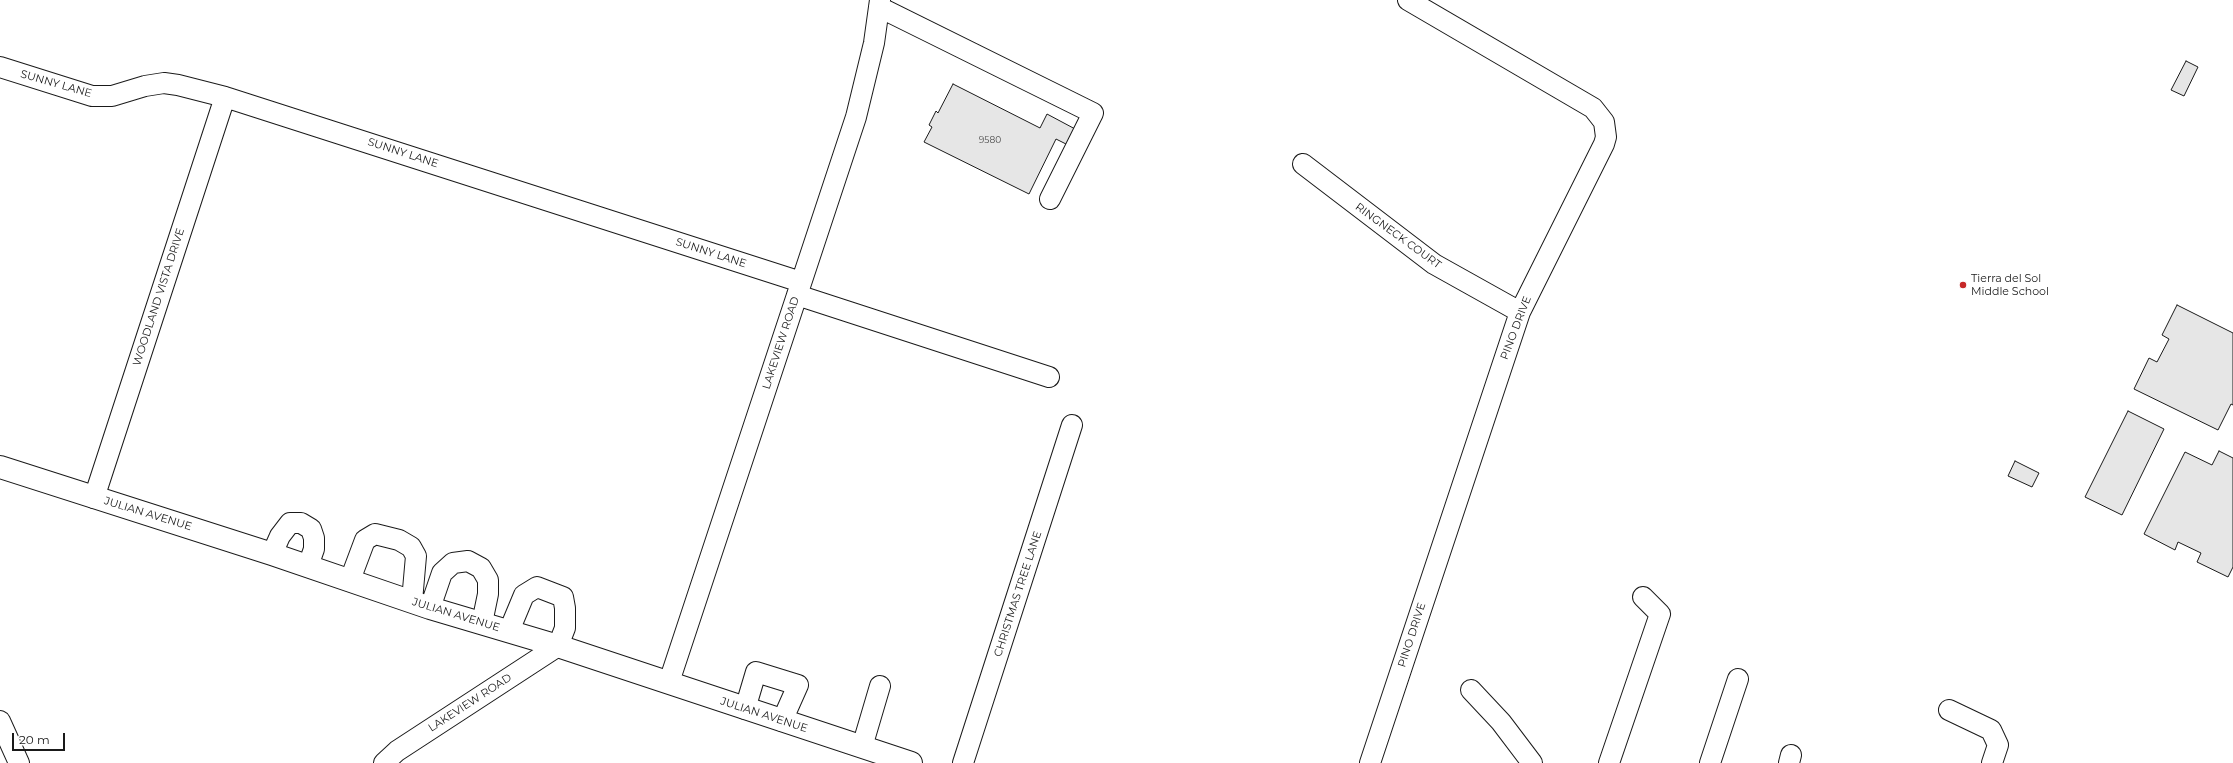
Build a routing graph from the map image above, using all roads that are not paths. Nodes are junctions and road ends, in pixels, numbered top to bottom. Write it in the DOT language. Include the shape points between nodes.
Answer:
graph roads {
  1 [pos="1408,0"];
  2 [pos="879,4"];
  3 [pos="0,67"];
  4 [pos="225,97"];
  5 [pos="1303,164"];
  6 [pos="1050,199"];
  7 [pos="799,289"];
  8 [pos="1520,312"];
  9 [pos="1049,377"];
  10 [pos="1072,425"];
  11 [pos="0,467"];
  12 [pos="94,498"];
  13 [pos="272,554"];
  14 [pos="308,566"];
  15 [pos="350,580"];
  16 [pos="1643,597"];
  17 [pos="421,604"];
  18 [pos="482,623"];
  19 [pos="509,631"];
  20 [pos="558,646"];
  21 [pos="1738,679"];
  22 [pos="669,682"];
  23 [pos="880,686"];
  24 [pos="1470,690"];
  25 [pos="745,709"];
  26 [pos="1950,710"];
  27 [pos="0,721"];
  28 [pos="782,721"];
  29 [pos="862,747"];
  30 [pos="19,763"];
  31 [pos="384,763"];
  32 [pos="911,763"];
  33 [pos="964,763"];
  34 [pos="1370,763"];
  35 [pos="1532,763"];
  36 [pos="1609,763"];
  37 [pos="1710,763"];
  38 [pos="1992,763"];
  1 -- 8 [label="street, PINO DRIVE" via="1593,108 1604,122 1604,144"];
  2 -- 6 [label="street" via="1093,113"];
  2 -- 7 [label="street, LAKEVIEW ROAD" via="866,82"];
  3 -- 4 [label="street, SUNNY LANE" via="92,96 112,96 164,83"];
  4 -- 7 [label="street, SUNNY LANE"];
  4 -- 12 [label="street, WOODLAND VISTA DRIVE"];
  5 -- 8 [label="street, RINGNECK COURT" via="1434,264"];
  7 -- 9 [label="street, SUNNY LANE"];
  7 -- 22 [label="street, LAKEVIEW ROAD"];
  8 -- 34 [label="street, PINO DRIVE"];
  10 -- 33 [label="street, CHRISTMAS TREE LANE"];
  11 -- 12 [label="main road, JULIAN AVENUE"];
  12 -- 13 [label="main road, JULIAN AVENUE"];
  13 -- 14 [label="main road, JULIAN AVENUE"];
  13 -- 14 [label="street" via="280,536 290,523 301,523 311,529 314,538 314,549"];
  14 -- 15 [label="main road, JULIAN AVENUE"];
  15 -- 17 [label="main road, JULIAN AVENUE"];
  15 -- 17 [label="street" via="365,540 375,534 399,540 411,548 416,556"];
  16 -- 36 [label="street" via="1660,614"];
  17 -- 18 [label="main road, JULIAN AVENUE"];
  17 -- 18 [label="street" via="442,572 453,563 468,561 481,568 488,580"];
  18 -- 19 [label="main road, JULIAN AVENUE"];
  19 -- 20 [label="main road, JULIAN AVENUE"];
  19 -- 20 [label="street" via="524,595 537,587 563,597 565,628"];
  20 -- 22 [label="main road, JULIAN AVENUE"];
  20 -- 31 [label="street, LAKEVIEW ROAD" via="409,743"];
  21 -- 37 [label="street"];
  22 -- 25 [label="main road, JULIAN AVENUE"];
  23 -- 29 [label="street"];
  24 -- 35 [label="street" via="1501,722"];
  25 -- 28 [label="main road, JULIAN AVENUE"];
  25 -- 28 [label="street" via="756,672 798,686"];
  26 -- 38 [label="street" via="1991,730 1998,745"];
  27 -- 30 [label="street"];
  28 -- 29 [label="main road, JULIAN AVENUE"];
  29 -- 32 [label="main road, JULIAN AVENUE"];
}
